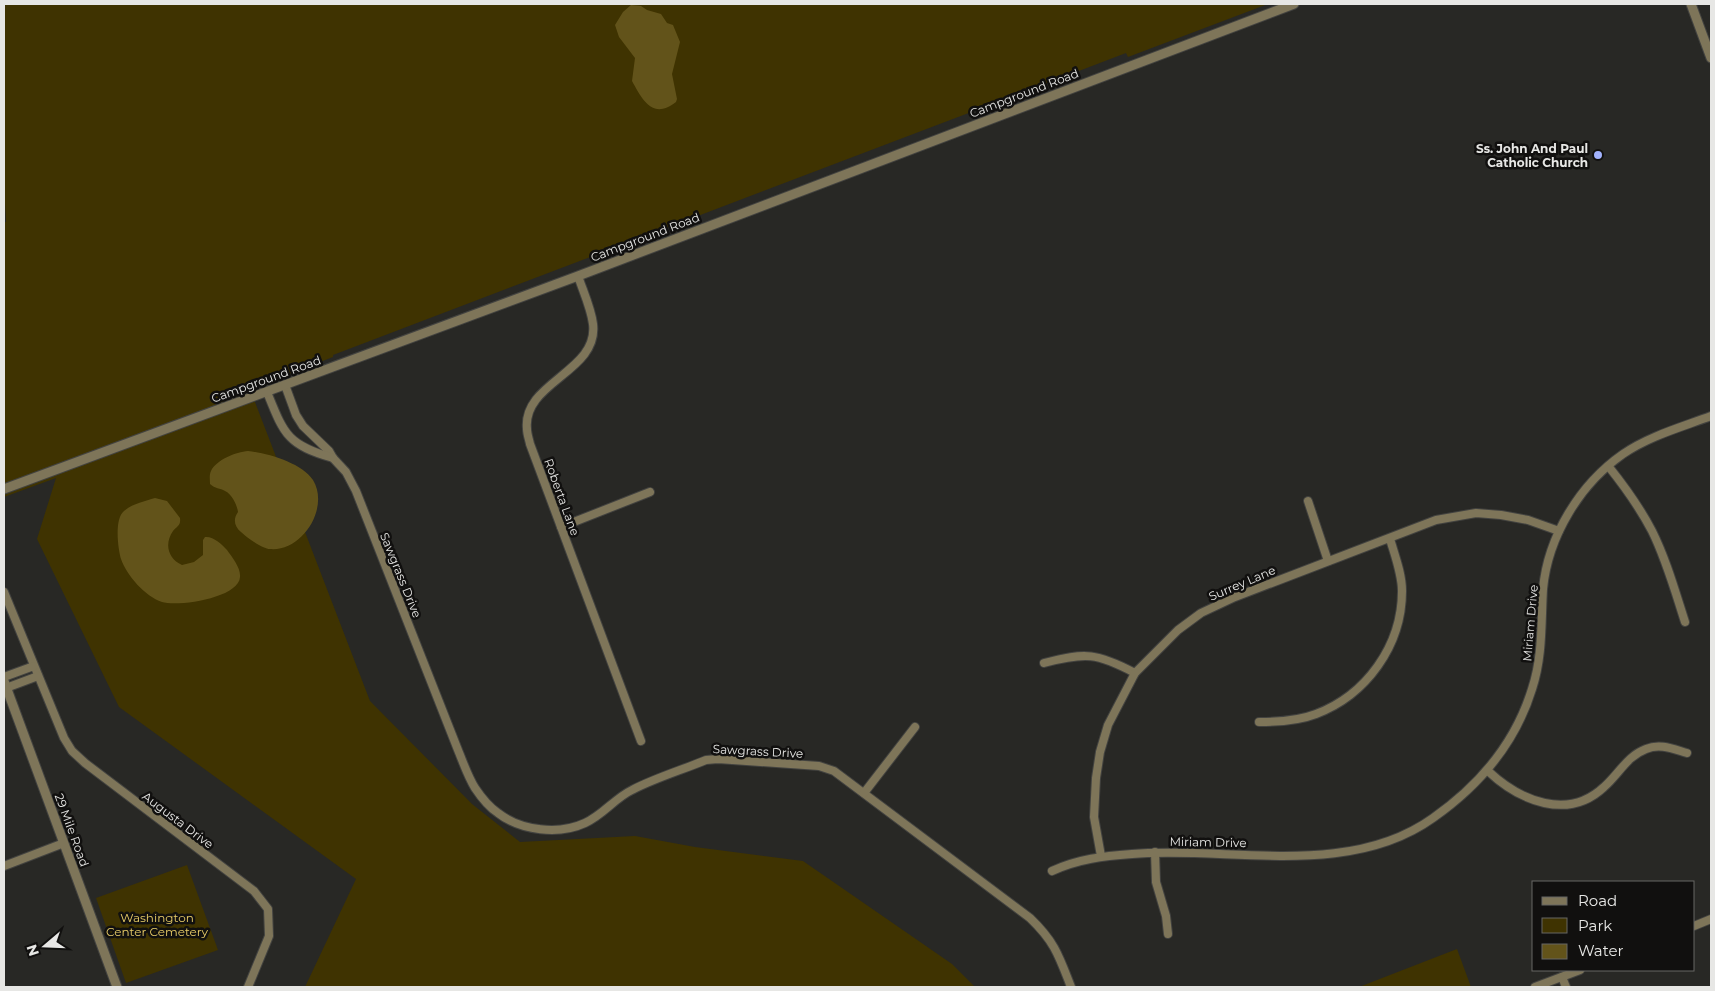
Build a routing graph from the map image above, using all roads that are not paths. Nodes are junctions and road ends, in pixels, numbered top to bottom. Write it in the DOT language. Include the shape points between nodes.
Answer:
graph roads {
  1 [pos="1294,4"];
  2 [pos="1691,4"];
  3 [pos="1711,58"];
  4 [pos="578,276"];
  5 [pos="285,385"];
  6 [pos="267,392"];
  7 [pos="1711,416"];
  8 [pos="308,430"];
  9 [pos="295,442"];
  10 [pos="333,458"];
  11 [pos="1609,467"];
  12 [pos="4,489"];
  13 [pos="650,492"];
  14 [pos="1308,501"];
  15 [pos="561,527"];
  16 [pos="1559,531"];
  17 [pos="1390,539"];
  18 [pos="1328,560"];
  19 [pos="4,592"];
  20 [pos="1685,622"];
  21 [pos="1044,663"];
  22 [pos="34,666"];
  23 [pos="1135,673"];
  24 [pos="38,676"];
  25 [pos="5,682"];
  26 [pos="1259,722"];
  27 [pos="915,727"];
  28 [pos="641,741"];
  29 [pos="1687,753"];
  30 [pos="1488,770"];
  31 [pos="864,793"];
  32 [pos="64,843"];
  33 [pos="1155,852"];
  34 [pos="1101,856"];
  35 [pos="4,866"];
  36 [pos="1052,871"];
  37 [pos="1711,919"];
  38 [pos="1695,926"];
  39 [pos="1168,934"];
  40 [pos="1577,971"];
  41 [pos="1562,977"];
  42 [pos="117,987"];
  43 [pos="248,987"];
  44 [pos="1071,987"];
  45 [pos="1535,987"];
  46 [pos="1566,987"];
  1 -- 4 [label="street, Campground Road"];
  2 -- 3 [label="street"];
  4 -- 5 [label="street, Campground Road"];
  4 -- 15 [label="street, Roberta Lane" via="593,324 591,343 574,366 534,403 526,429"];
  5 -- 6 [label="street, Campground Road"];
  5 -- 8 [label="street, Sawgrass Drive" via="296,415"];
  6 -- 9 [label="street" via="278,419"];
  6 -- 12 [label="street, Campground Road"];
  7 -- 11 [label="street, Miriam Drive" via="1634,448"];
  8 -- 9 [label="street"];
  8 -- 10 [label="street, Sawgrass Drive"];
  9 -- 10 [label="street" via="311,452"];
  10 -- 31 [label="street, Sawgrass Drive" via="346,472 356,491 474,787 499,814 534,828 569,828 598,816 630,790 706,760 718,759 818,766 834,771"];
  11 -- 16 [label="street, Miriam Drive" via="1586,488"];
  11 -- 20 [label="street" via="1634,500 1652,532"];
  13 -- 15 [label="street"];
  14 -- 18 [label="street"];
  15 -- 28 [label="street, Roberta Lane"];
  16 -- 17 [label="street, Surrey Lane" via="1528,520 1476,513 1436,520"];
  16 -- 30 [label="street, Miriam Drive" via="1543,589 1540,653 1532,688 1515,729"];
  17 -- 18 [label="street, Surrey Lane"];
  17 -- 26 [label="street" via="1402,597 1395,634 1381,662 1353,692 1327,709 1281,722"];
  18 -- 23 [label="street, Surrey Lane" via="1201,613 1178,630"];
  19 -- 22 [label="street, Augusta Drive"];
  21 -- 23 [label="street" via="1082,655 1100,656"];
  22 -- 24 [label="street, Augusta Drive"];
  22 -- 25 [label="street"];
  23 -- 34 [label="street, Surrey Lane" via="1108,725 1100,752 1094,817"];
  24 -- 25 [label="street"];
  24 -- 43 [label="street, Augusta Drive" via="72,751 254,891 268,909 269,936"];
  25 -- 32 [label="street, 29 Mile Road"];
  27 -- 31 [label="street"];
  29 -- 30 [label="street" via="1662,746 1647,748 1635,754 1590,798 1562,805 1523,796"];
  30 -- 33 [label="street, Miriam Drive" via="1432,820 1388,841 1345,853"];
  31 -- 44 [label="street, Sawgrass Drive" via="1030,918 1046,933 1058,952"];
  32 -- 35 [label="street"];
  32 -- 42 [label="street, 29 Mile Road"];
  33 -- 34 [label="street, Miriam Drive"];
  33 -- 39 [label="street" via="1156,882"];
  34 -- 36 [label="street, Miriam Drive"];
  37 -- 38 [label="street"];
  40 -- 41 [label="street"];
  41 -- 45 [label="street"];
  41 -- 46 [label="street"];
}
